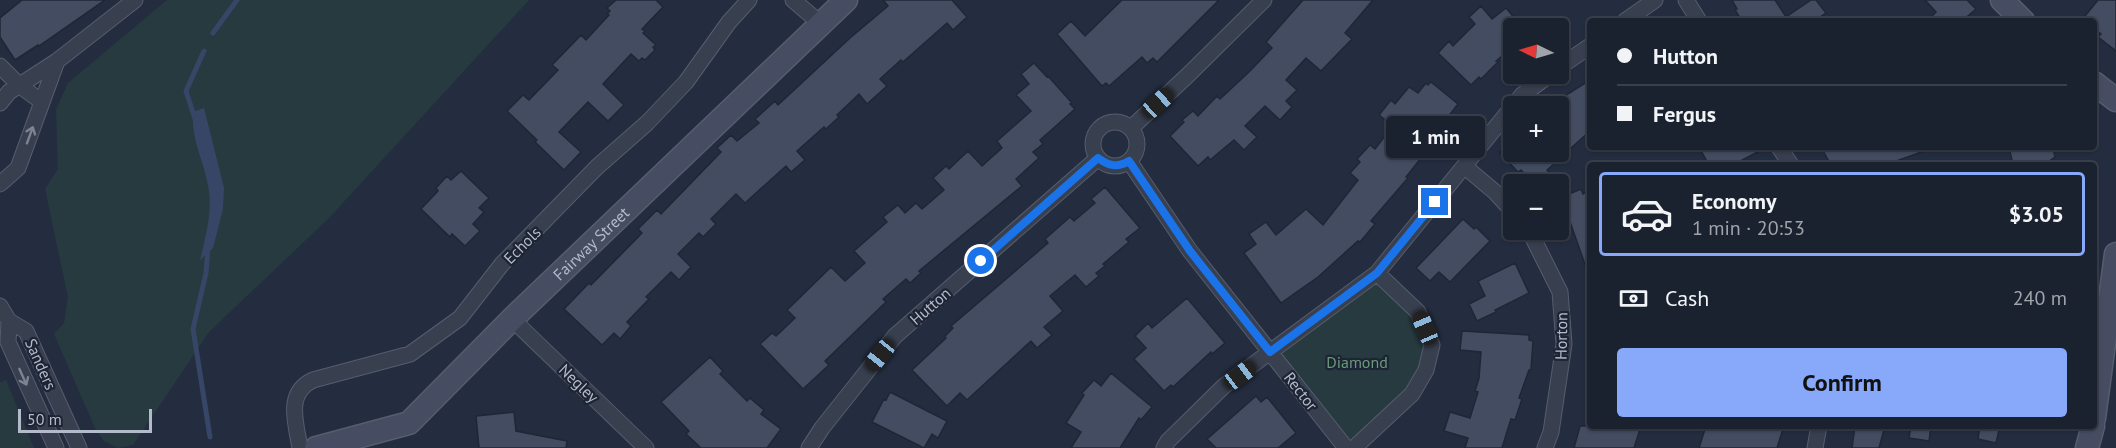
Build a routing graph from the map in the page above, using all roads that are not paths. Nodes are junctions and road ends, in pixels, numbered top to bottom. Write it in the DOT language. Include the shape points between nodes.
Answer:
graph roads {
  1 [pos="135,0"];
  2 [pos="749,0"];
  3 [pos="794,0"];
  4 [pos="846,0"];
  5 [pos="1264,0"];
  6 [pos="1655,0"];
  7 [pos="1686,0"];
  8 [pos="2002,0"];
  9 [pos="1629,18"];
  10 [pos="1697,18"];
  11 [pos="2020,18"];
  12 [pos="820,23"];
  13 [pos="1587,48"];
  14 [pos="57,61"];
  15 [pos="1569,61"];
  16 [pos="0,66"];
  17 [pos="1537,84"];
  18 [pos="19,85"];
  19 [pos="2097,85"];
  20 [pos="2116,100"];
  21 [pos="42,102"];
  22 [pos="0,103"];
  23 [pos="1131,128"];
  24 [pos="1098,158"];
  25 [pos="1129,161"];
  26 [pos="1464,166"];
  27 [pos="0,184"];
  28 [pos="1503,201"];
  29 [pos="1534,240"];
  30 [pos="2116,254"];
  31 [pos="1377,273"];
  32 [pos="0,306"];
  33 [pos="512,319"];
  34 [pos="9,321"];
  35 [pos="2111,342"];
  36 [pos="1270,352"];
  37 [pos="2097,405"];
  38 [pos="1818,429"];
  39 [pos="2092,429"];
  40 [pos="357,442"];
  41 [pos="56,448"];
  42 [pos="79,448"];
  43 [pos="300,448"];
  44 [pos="316,448"];
  45 [pos="646,448"];
  46 [pos="809,448"];
  47 [pos="1164,448"];
  48 [pos="1346,448"];
  49 [pos="1354,448"];
  50 [pos="1545,448"];
  51 [pos="1815,448"];
  52 [pos="2087,448"];
  1 -- 14 [label="street"];
  2 -- 43 [label="street, Echols" via="686,82 502,264 460,318 410,354 313,380 300,389 294,406"];
  3 -- 12 [label="street"];
  4 -- 12 [label="street, Fairway Street"];
  5 -- 23 [label="street"];
  6 -- 9 [label="street"];
  7 -- 10 [label="street"];
  8 -- 11 [label="street"];
  12 -- 33 [label="street, Fairway Street"];
  13 -- 15 [label="street"];
  14 -- 18 [label="street"];
  14 -- 21 [label="street"];
  16 -- 18 [label="street"];
  17 -- 26 [label="street" via="1522,95"];
  18 -- 21 [label="street"];
  18 -- 22 [label="street"];
  19 -- 20 [label="street"];
  27 -- 21 [label="street, one-way" via="18,168"];
  23 -- 24 [label="street" via="1118,122 1104,125 1094,145"];
  23 -- 25 [label="street" via="1137,146"];
  24 -- 25 [label="street" via="1116,166"];
  24 -- 46 [label="street, Hutton" via="895,336"];
  25 -- 36 [label="street, Rector" via="1190,251"];
  26 -- 28 [label="street"];
  26 -- 31 [label="street"];
  29 -- 50 [label="street, Horton" via="1560,292 1564,344 1551,432"];
  30 -- 35 [label="street"];
  31 -- 36 [label="street"];
  31 -- 49 [label="street" via="1418,312 1432,345 1426,370 1412,394"];
  32 -- 34 [label="street, Sanders"];
  33 -- 40 [label="street, Fairway Street" via="409,423"];
  33 -- 45 [label="street, Negley"];
  34 -- 41 [label="street, Sanders, one-way" via="8,342"];
  34 -- 42 [label="street, Sanders" via="26,332"];
  35 -- 37 [label="street"];
  36 -- 47 [label="street" via="1224,386"];
  36 -- 48 [label="street, Rector"];
  38 -- 51 [label="street"];
  39 -- 52 [label="street"];
  40 -- 44 [label="street, Fairway Street"];
}
